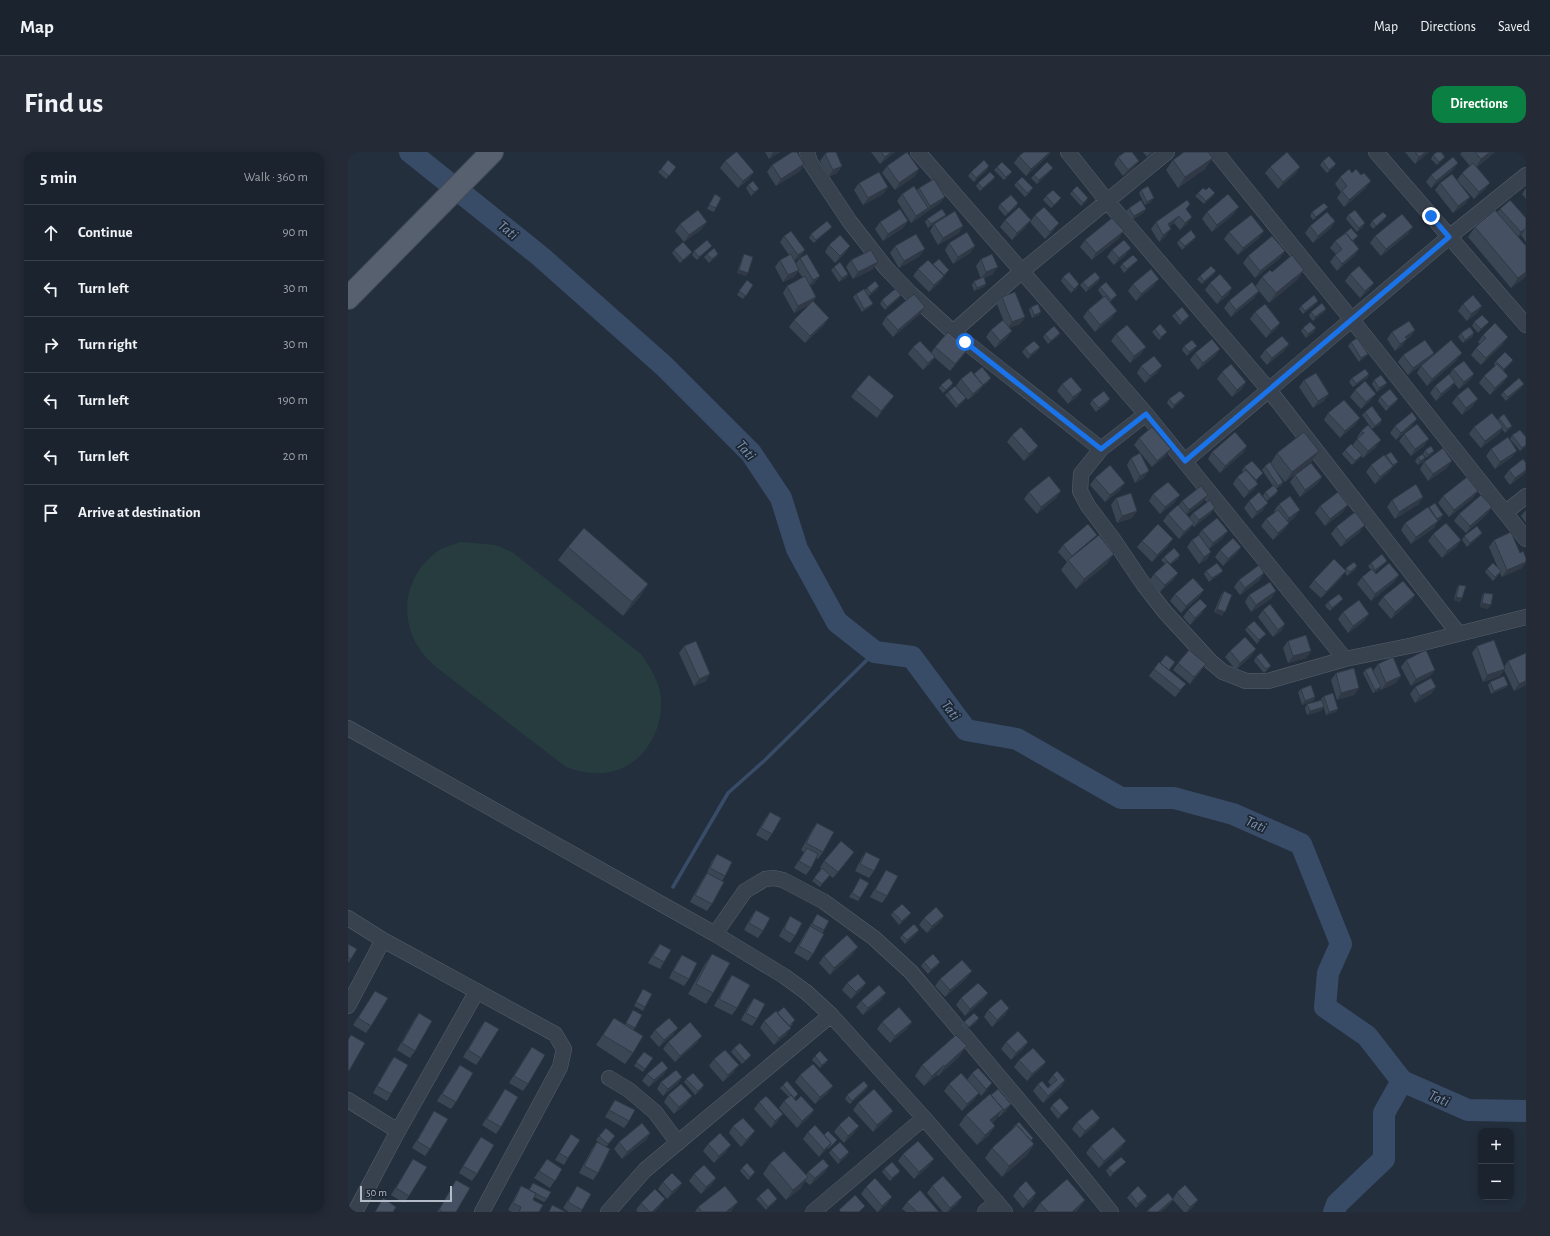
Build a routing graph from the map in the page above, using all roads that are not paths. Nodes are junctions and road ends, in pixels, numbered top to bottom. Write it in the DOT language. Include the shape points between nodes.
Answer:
graph roads {
  1 [pos="492,152"];
  2 [pos="807,152"];
  3 [pos="918,152"];
  4 [pos="1068,152"];
  5 [pos="1167,152"];
  6 [pos="1216,152"];
  7 [pos="1376,152"];
  8 [pos="1526,175"];
  9 [pos="1107,201"];
  10 [pos="1449,237"];
  11 [pos="1022,271"];
  12 [pos="348,298"];
  13 [pos="1352,320"];
  14 [pos="1526,325"];
  15 [pos="953,332"];
  16 [pos="1269,390"];
  17 [pos="1146,414"];
  18 [pos="1101,449"];
  19 [pos="1185,461"];
  20 [pos="1526,496"];
  21 [pos="1506,512"];
  22 [pos="1526,539"];
  23 [pos="1526,617"];
  24 [pos="1458,633"];
  25 [pos="1345,659"];
  26 [pos="348,728"];
  27 [pos="348,918"];
  28 [pos="715,934"];
  29 [pos="383,940"];
  30 [pos="476,991"];
  31 [pos="348,1006"];
  32 [pos="831,1015"];
  33 [pos="609,1078"];
  34 [pos="348,1100"];
  35 [pos="924,1118"];
  36 [pos="398,1131"];
  37 [pos="678,1143"];
  38 [pos="1001,1207"];
  39 [pos="355,1212"];
  40 [pos="482,1212"];
  41 [pos="608,1212"];
  42 [pos="813,1212"];
  43 [pos="985,1212"];
  44 [pos="1111,1212"];
  1 -- 12 [label="main road"];
  2 -- 15 [label="street" via="810,162 846,215 886,268"];
  3 -- 11 [label="street"];
  4 -- 9 [label="street"];
  5 -- 9 [label="street"];
  6 -- 13 [label="street"];
  7 -- 10 [label="street"];
  8 -- 10 [label="street"];
  9 -- 11 [label="street"];
  9 -- 16 [label="street"];
  10 -- 13 [label="street"];
  10 -- 14 [label="street"];
  11 -- 15 [label="street"];
  11 -- 17 [label="street"];
  13 -- 16 [label="street"];
  13 -- 21 [label="street"];
  15 -- 18 [label="street"];
  16 -- 19 [label="street"];
  16 -- 24 [label="street"];
  17 -- 18 [label="street"];
  17 -- 19 [label="street"];
  18 -- 25 [label="street" via="1081,474 1082,498 1165,612 1223,672 1246,681 1257,682"];
  19 -- 25 [label="street"];
  20 -- 21 [label="street"];
  21 -- 22 [label="street"];
  23 -- 24 [label="street"];
  24 -- 25 [label="street"];
  26 -- 28 [label="street"];
  27 -- 29 [label="street"];
  28 -- 32 [label="street" via="784,976"];
  28 -- 44 [label="street" via="745,891 765,879 783,880 823,901 874,938 911,972"];
  29 -- 30 [label="street"];
  29 -- 31 [label="street"];
  30 -- 36 [label="street"];
  30 -- 40 [label="street" via="555,1034 564,1049 560,1067"];
  32 -- 35 [label="street"];
  32 -- 37 [label="street"];
  33 -- 37 [label="street" via="629,1090 655,1112"];
  34 -- 36 [label="street"];
  35 -- 38 [label="street"];
  35 -- 42 [label="street"];
  36 -- 39 [label="street"];
  37 -- 41 [label="street" via="644,1170"];
  38 -- 43 [label="street"];
}
